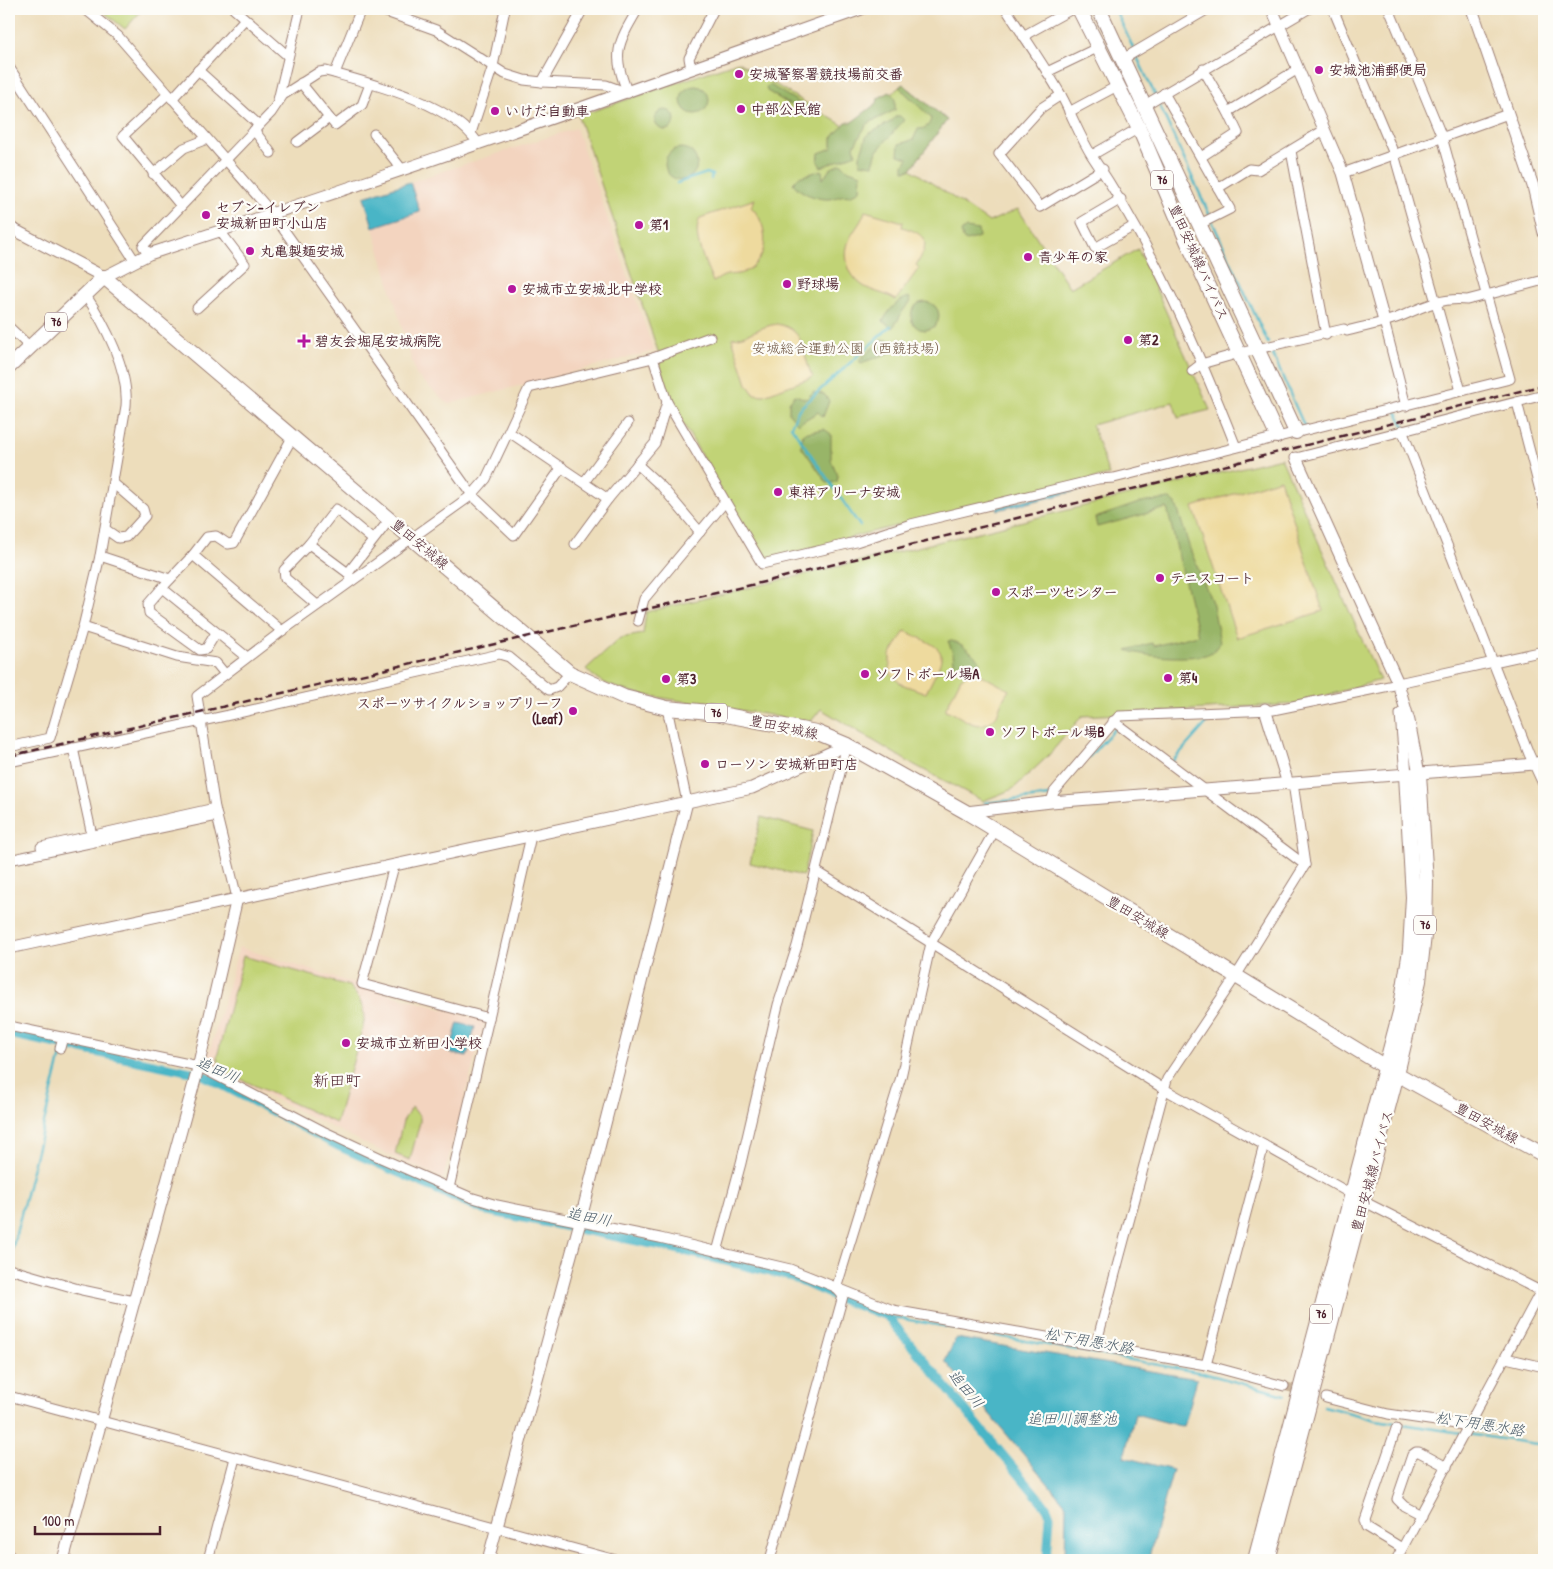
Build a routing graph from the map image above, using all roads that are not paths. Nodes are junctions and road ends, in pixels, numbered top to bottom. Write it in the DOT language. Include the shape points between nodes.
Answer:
graph roads {
  1 [pos="85,9"];
  2 [pos="234,9"];
  3 [pos="300,9"];
  4 [pos="361,9"];
  5 [pos="378,9"];
  6 [pos="505,9"];
  7 [pos="583,9"];
  8 [pos="638,9"];
  9 [pos="714,9"];
  10 [pos="861,9"];
  11 [pos="1006,9"];
  12 [pos="1072,9"];
  13 [pos="1079,9"];
  14 [pos="1098,9"];
  15 [pos="1208,9"];
  16 [pos="1272,9"];
  17 [pos="1308,9"];
  18 [pos="1333,9"];
  19 [pos="1389,9"];
  20 [pos="1472,9"];
  21 [pos="398,12"];
  22 [pos="245,19"];
  23 [pos="1280,25"];
  24 [pos="1023,36"];
  25 [pos="1097,48"];
  26 [pos="288,56"];
  27 [pos="1123,59"];
  28 [pos="492,66"];
  29 [pos="9,67"];
  30 [pos="691,69"];
  31 [pos="1202,69"];
  32 [pos="1298,69"];
  33 [pos="198,70"];
  34 [pos="1047,72"];
  35 [pos="335,73"];
  36 [pos="542,82"];
  37 [pos="302,83"];
  38 [pos="370,84"];
  39 [pos="1119,86"];
  40 [pos="628,93"];
  41 [pos="1164,93"];
  42 [pos="170,96"];
  43 [pos="1061,96"];
  44 [pos="277,103"];
  45 [pos="1143,106"];
  46 [pos="1069,112"];
  47 [pos="1228,112"];
  48 [pos="1508,114"];
  49 [pos="330,118"];
  50 [pos="256,128"];
  51 [pos="1139,128"];
  52 [pos="1324,130"];
  53 [pos="374,134"];
  54 [pos="1442,137"];
  55 [pos="474,138"];
  56 [pos="207,139"];
  57 [pos="297,142"];
  58 [pos="1291,150"];
  59 [pos="271,153"];
  60 [pos="1394,154"];
  61 [pos="1092,155"];
  62 [pos="1201,157"];
  63 [pos="224,159"];
  64 [pos="401,168"];
  65 [pos="1104,169"];
  66 [pos="1343,173"];
  67 [pos="154,174"];
  68 [pos="1218,188"];
  69 [pos="1121,199"];
  70 [pos="181,206"];
  71 [pos="272,213"];
  72 [pos="1200,224"];
  73 [pos="9,226"];
  74 [pos="1134,226"];
  75 [pos="220,231"];
  76 [pos="1544,233"];
  77 [pos="149,254"];
  78 [pos="135,260"];
  79 [pos="104,277"];
  80 [pos="1544,280"];
  81 [pos="85,294"];
  82 [pos="1488,295"];
  83 [pos="1436,303"];
  84 [pos="198,308"];
  85 [pos="1384,321"];
  86 [pos="9,327"];
  87 [pos="1326,335"];
  88 [pos="710,337"];
  89 [pos="30,347"];
  90 [pos="1257,350"];
  91 [pos="1240,353"];
  92 [pos="653,358"];
  93 [pos="1202,364"];
  94 [pos="9,367"];
  95 [pos="1192,371"];
  96 [pos="1461,391"];
  97 [pos="1544,395"];
  98 [pos="667,402"];
  99 [pos="1517,402"];
  100 [pos="1406,406"];
  101 [pos="628,423"];
  102 [pos="1402,430"];
  103 [pos="509,432"];
  104 [pos="1296,432"];
  105 [pos="293,436"];
  106 [pos="1277,436"];
  107 [pos="1236,447"];
  108 [pos="1296,458"];
  109 [pos="637,464"];
  110 [pos="562,467"];
  111 [pos="585,481"];
  112 [pos="113,483"];
  113 [pos="472,495"];
  114 [pos="608,499"];
  115 [pos="724,502"];
  116 [pos="1544,506"];
  117 [pos="390,519"];
  118 [pos="105,529"];
  119 [pos="700,532"];
  120 [pos="413,538"];
  121 [pos="373,540"];
  122 [pos="309,544"];
  123 [pos="575,544"];
  124 [pos="193,555"];
  125 [pos="100,556"];
  126 [pos="350,577"];
  127 [pos="170,579"];
  128 [pos="162,588"];
  129 [pos="318,605"];
  130 [pos="638,621"];
  131 [pos="82,627"];
  132 [pos="282,631"];
  133 [pos="216,633"];
  134 [pos="1544,651"];
  135 [pos="247,657"];
  136 [pos="1494,662"];
  137 [pos="570,673"];
  138 [pos="225,674"];
  139 [pos="1396,684"];
  140 [pos="667,708"];
  141 [pos="1267,708"];
  142 [pos="202,720"];
  143 [pos="1113,721"];
  144 [pos="847,745"];
  145 [pos="9,747"];
  146 [pos="73,748"];
  147 [pos="9,762"];
  148 [pos="1539,762"];
  149 [pos="1413,774"];
  150 [pos="1291,783"];
  151 [pos="1544,786"];
  152 [pos="1203,790"];
  153 [pos="687,802"];
  154 [pos="1051,802"];
  155 [pos="216,812"];
  156 [pos="966,812"];
  157 [pos="995,830"];
  158 [pos="531,836"];
  159 [pos="93,839"];
  160 [pos="9,854"];
  161 [pos="9,860"];
  162 [pos="394,866"];
  163 [pos="1305,866"];
  164 [pos="816,871"];
  165 [pos="237,898"];
  166 [pos="931,943"];
  167 [pos="9,948"];
  168 [pos="1236,976"];
  169 [pos="489,1018"];
  170 [pos="9,1026"];
  171 [pos="197,1071"];
  172 [pos="1392,1071"];
  173 [pos="1164,1088"];
  174 [pos="1264,1145"];
  175 [pos="1544,1155"];
  176 [pos="449,1188"];
  177 [pos="1358,1198"];
  178 [pos="579,1227"];
  179 [pos="717,1252"];
  180 [pos="9,1268"];
  181 [pos="1543,1290"];
  182 [pos="840,1296"];
  183 [pos="134,1301"];
  184 [pos="1096,1345"];
  185 [pos="1506,1358"];
  186 [pos="1206,1365"];
  187 [pos="1544,1367"];
  188 [pos="1284,1386"];
  189 [pos="9,1396"];
  190 [pos="1326,1398"];
  191 [pos="100,1422"];
  192 [pos="1396,1429"];
  193 [pos="1466,1431"];
  194 [pos="235,1458"];
  195 [pos="1447,1467"];
  196 [pos="1421,1515"];
  197 [pos="497,1528"];
  198 [pos="1402,1548"];
  199 [pos="9,1556"];
  200 [pos="10,1560"];
  201 [pos="63,1560"];
  202 [pos="208,1560"];
  203 [pos="488,1560"];
  204 [pos="616,1560"];
  205 [pos="770,1560"];
  206 [pos="1255,1560"];
  207 [pos="1268,1560"];
  208 [pos="1396,1560"];
  1 -- 42 [label="street" via="118,36"];
  2 -- 22 [label="street"];
  3 -- 26 [label="street"];
  4 -- 35 [label="street"];
  5 -- 21 [label="street"];
  6 -- 28 [label="street"];
  7 -- 36 [label="street"];
  8 -- 40 [label="street" via="620,40 618,60"];
  9 -- 30 [label="street" via="689,58"];
  10 -- 30 [label="street"];
  11 -- 24 [label="street"];
  12 -- 24 [label="street"];
  13 -- 25 [label="main road, 豊田安城線バイパス / 76"];
  14 -- 27 [label="main road, 豊田安城線バイパス / 76"];
  15 -- 27 [label="street"];
  16 -- 23 [label="street"];
  17 -- 23 [label="street"];
  18 -- 60 [label="street"];
  19 -- 54 [label="street"];
  20 -- 48 [label="street"];
  21 -- 28 [label="street" via="436,30"];
  22 -- 26 [label="street"];
  22 -- 33 [label="street"];
  23 -- 31 [label="street"];
  23 -- 32 [label="street"];
  24 -- 34 [label="street"];
  25 -- 34 [label="street"];
  25 -- 39 [label="main road, 豊田安城線バイパス / 76"];
  26 -- 44 [label="street"];
  27 -- 45 [label="main road, 豊田安城線バイパス / 76"];
  28 -- 36 [label="street" via="505,74"];
  28 -- 55 [label="street"];
  29 -- 78 [label="street"];
  30 -- 40 [label="street"];
  31 -- 41 [label="street"];
  31 -- 47 [label="street"];
  32 -- 47 [label="street"];
  32 -- 52 [label="street"];
  33 -- 42 [label="street"];
  33 -- 50 [label="street"];
  34 -- 43 [label="street"];
  35 -- 37 [label="street" via="319,72"];
  35 -- 38 [label="street"];
  36 -- 40 [label="street" via="606,85"];
  37 -- 44 [label="street"];
  37 -- 49 [label="street"];
  38 -- 49 [label="street" via="362,104 335,125"];
  38 -- 55 [label="street" via="417,99"];
  39 -- 46 [label="street"];
  39 -- 51 [label="main road, 豊田安城線バイパス / 76"];
  40 -- 55 [label="street"];
  41 -- 45 [label="street"];
  41 -- 62 [label="street"];
  42 -- 56 [label="street"];
  42 -- 67 [label="street" via="122,136"];
  43 -- 46 [label="street"];
  43 -- 65 [label="street" via="1041,108 999,154 1040,207"];
  44 -- 50 [label="street"];
  45 -- 72 [label="main road, 豊田安城線バイパス / 76"];
  46 -- 61 [label="street"];
  47 -- 62 [label="street" via="1238,133"];
  48 -- 54 [label="street"];
  48 -- 76 [label="street"];
  49 -- 57 [label="street"];
  50 -- 59 [label="street"];
  50 -- 63 [label="street"];
  51 -- 61 [label="street"];
  51 -- 91 [label="main road, 豊田安城線バイパス / 76"];
  52 -- 58 [label="street"];
  52 -- 66 [label="street"];
  53 -- 64 [label="street"];
  54 -- 60 [label="street"];
  54 -- 82 [label="street"];
  55 -- 64 [label="street"];
  56 -- 63 [label="street"];
  56 -- 67 [label="street" via="184,148"];
  58 -- 68 [label="street" via="1258,170 1249,169"];
  58 -- 87 [label="street"];
  60 -- 66 [label="street"];
  60 -- 83 [label="street"];
  61 -- 65 [label="street"];
  62 -- 68 [label="street"];
  63 -- 70 [label="street"];
  63 -- 71 [label="street"];
  64 -- 71 [label="street"];
  65 -- 69 [label="street"];
  66 -- 85 [label="street"];
  67 -- 70 [label="street"];
  68 -- 72 [label="street" via="1230,209"];
  69 -- 74 [label="street"];
  69 -- 74 [label="street" via="1082,222 1095,248"];
  70 -- 77 [label="street" via="144,246"];
  71 -- 75 [label="street"];
  71 -- 113 [label="street"];
  72 -- 90 [label="main road, 豊田安城線バイパス / 76"];
  73 -- 79 [label="street"];
  74 -- 93 [label="street"];
  75 -- 77 [label="street"];
  75 -- 84 [label="street" via="245,264"];
  77 -- 78 [label="street"];
  78 -- 79 [label="street"];
  79 -- 81 [label="main road, 76"];
  79 -- 105 [label="main road, 豊田安城線 / 76"];
  80 -- 82 [label="street"];
  81 -- 89 [label="main road, 76"];
  81 -- 112 [label="street" via="104,323 127,392"];
  82 -- 83 [label="street"];
  82 -- 96 [label="street" via="1510,379"];
  83 -- 85 [label="street"];
  83 -- 96 [label="street"];
  85 -- 87 [label="street"];
  85 -- 100 [label="street"];
  86 -- 89 [label="street"];
  87 -- 90 [label="street"];
  88 -- 92 [label="street"];
  89 -- 94 [label="main road, 76"];
  90 -- 91 [label="street"];
  90 -- 104 [label="main road, 豊田安城線バイパス / 76"];
  91 -- 93 [label="street"];
  91 -- 106 [label="main road, 豊田安城線バイパス / 76"];
  92 -- 98 [label="street"];
  92 -- 103 [label="street" via="529,388"];
  93 -- 95 [label="street"];
  93 -- 107 [label="street"];
  96 -- 100 [label="street"];
  97 -- 99 [label="street"];
  98 -- 109 [label="street" via="655,443"];
  98 -- 115 [label="street"];
  99 -- 102 [label="street"];
  99 -- 116 [label="street"];
  100 -- 104 [label="street"];
  101 -- 111 [label="street"];
  102 -- 108 [label="street"];
  102 -- 136 [label="street"];
  103 -- 110 [label="street"];
  103 -- 113 [label="street" via="486,479"];
  104 -- 106 [label="street"];
  105 -- 117 [label="main road, 豊田安城線 / 76"];
  105 -- 124 [label="street" via="234,543 228,544 216,536 207,537"];
  106 -- 107 [label="street"];
  107 -- 115 [label="street" via="911,524 856,542 762,564"];
  108 -- 139 [label="street"];
  109 -- 114 [label="street"];
  109 -- 119 [label="street" via="662,487"];
  110 -- 111 [label="street"];
  110 -- 113 [label="street" via="514,535"];
  111 -- 114 [label="street"];
  112 -- 118 [label="street"];
  112 -- 118 [label="street" via="143,509 145,516 126,537 118,538"];
  113 -- 120 [label="street"];
  114 -- 123 [label="street"];
  115 -- 119 [label="street"];
  117 -- 120 [label="main road, 豊田安城線 / 76"];
  117 -- 121 [label="street"];
  118 -- 125 [label="street"];
  119 -- 130 [label="street" via="644,599"];
  120 -- 126 [label="street"];
  120 -- 137 [label="main road, 豊田安城線 / 76"];
  121 -- 122 [label="street" via="336,509"];
  121 -- 126 [label="street"];
  122 -- 126 [label="street"];
  122 -- 129 [label="street" via="284,570 285,578"];
  124 -- 127 [label="street"];
  124 -- 132 [label="street"];
  125 -- 127 [label="street"];
  125 -- 131 [label="street"];
  126 -- 129 [label="street"];
  127 -- 128 [label="street"];
  128 -- 133 [label="street"];
  128 -- 133 [label="street" via="148,604 150,613 200,650 206,649"];
  129 -- 132 [label="street"];
  131 -- 138 [label="street" via="177,657 216,663"];
  131 -- 145 [label="street" via="50,738"];
  132 -- 135 [label="street"];
  133 -- 135 [label="street"];
  134 -- 136 [label="street"];
  135 -- 138 [label="street"];
  136 -- 139 [label="street"];
  136 -- 148 [label="street"];
  137 -- 140 [label="main road, 豊田安城線 / 76" via="624,697"];
  137 -- 142 [label="street" via="557,687 549,690 509,657 499,654"];
  138 -- 142 [label="street" via="197,696"];
  139 -- 141 [label="street"];
  139 -- 149 [label="street"];
  140 -- 144 [label="main road, 豊田安城線 / 76" via="710,712 816,732"];
  140 -- 153 [label="street"];
  141 -- 143 [label="street" via="1119,716"];
  141 -- 150 [label="street"];
  142 -- 146 [label="street"];
  142 -- 155 [label="street"];
  143 -- 152 [label="street"];
  143 -- 154 [label="street" via="1054,792"];
  144 -- 153 [label="street" via="752,788"];
  144 -- 156 [label="main road, 豊田安城線 / 76"];
  144 -- 164 [label="street"];
  146 -- 147 [label="street"];
  146 -- 159 [label="street"];
  148 -- 149 [label="street"];
  148 -- 151 [label="street"];
  149 -- 150 [label="street"];
  149 -- 172 [label="main road, 豊田安城線バイパス / 76" via="1412,924"];
  150 -- 152 [label="street"];
  150 -- 163 [label="street"];
  152 -- 154 [label="street"];
  152 -- 163 [label="street"];
  153 -- 158 [label="street"];
  153 -- 178 [label="street"];
  154 -- 156 [label="street"];
  155 -- 159 [label="street"];
  155 -- 165 [label="street"];
  156 -- 157 [label="main road, 豊田安城線 / 76"];
  157 -- 166 [label="street"];
  157 -- 168 [label="main road, 豊田安城線 / 76"];
  158 -- 162 [label="street"];
  158 -- 169 [label="street"];
  159 -- 160 [label="street"];
  159 -- 161 [label="street"];
  162 -- 165 [label="street"];
  162 -- 169 [label="street" via="362,984"];
  163 -- 168 [label="street"];
  164 -- 166 [label="street"];
  164 -- 179 [label="street" via="778,1005"];
  165 -- 167 [label="street"];
  165 -- 171 [label="street"];
  166 -- 173 [label="street"];
  166 -- 182 [label="street" via="901,1077"];
  168 -- 172 [label="main road, 豊田安城線 / 76"];
  168 -- 173 [label="street"];
  169 -- 176 [label="street"];
  170 -- 171 [label="street" via="62,1042"];
  171 -- 176 [label="street" via="322,1135"];
  171 -- 183 [label="street"];
  172 -- 175 [label="main road, 豊田安城線 / 76"];
  172 -- 177 [label="main road, 豊田安城線バイパス / 76"];
  173 -- 174 [label="street"];
  173 -- 184 [label="street"];
  174 -- 177 [label="street"];
  174 -- 186 [label="street"];
  176 -- 178 [label="street"];
  177 -- 181 [label="street"];
  177 -- 206 [label="main road, 豊田安城線バイパス / 76"];
  177 -- 207 [label="main road, 豊田安城線バイパス / 76"];
  178 -- 179 [label="street"];
  178 -- 197 [label="street"];
  179 -- 182 [label="street" via="790,1269"];
  180 -- 183 [label="street" via="82,1290"];
  181 -- 185 [label="street"];
  182 -- 184 [label="street" via="914,1318"];
  182 -- 205 [label="street"];
  183 -- 191 [label="street"];
  184 -- 186 [label="street"];
  185 -- 187 [label="street"];
  185 -- 193 [label="street"];
  186 -- 188 [label="street"];
  189 -- 191 [label="street"];
  190 -- 193 [label="street"];
  191 -- 194 [label="street"];
  191 -- 201 [label="street"];
  192 -- 198 [label="street" via="1365,1520 1367,1527"];
  193 -- 195 [label="street"];
  194 -- 197 [label="street"];
  194 -- 202 [label="street"];
  195 -- 196 [label="street"];
  195 -- 196 [label="street" via="1420,1452 1412,1455 1397,1499"];
  196 -- 198 [label="street"];
  197 -- 203 [label="street"];
  197 -- 204 [label="street"];
  198 -- 208 [label="street"];
  199 -- 200 [label="street"];
}
